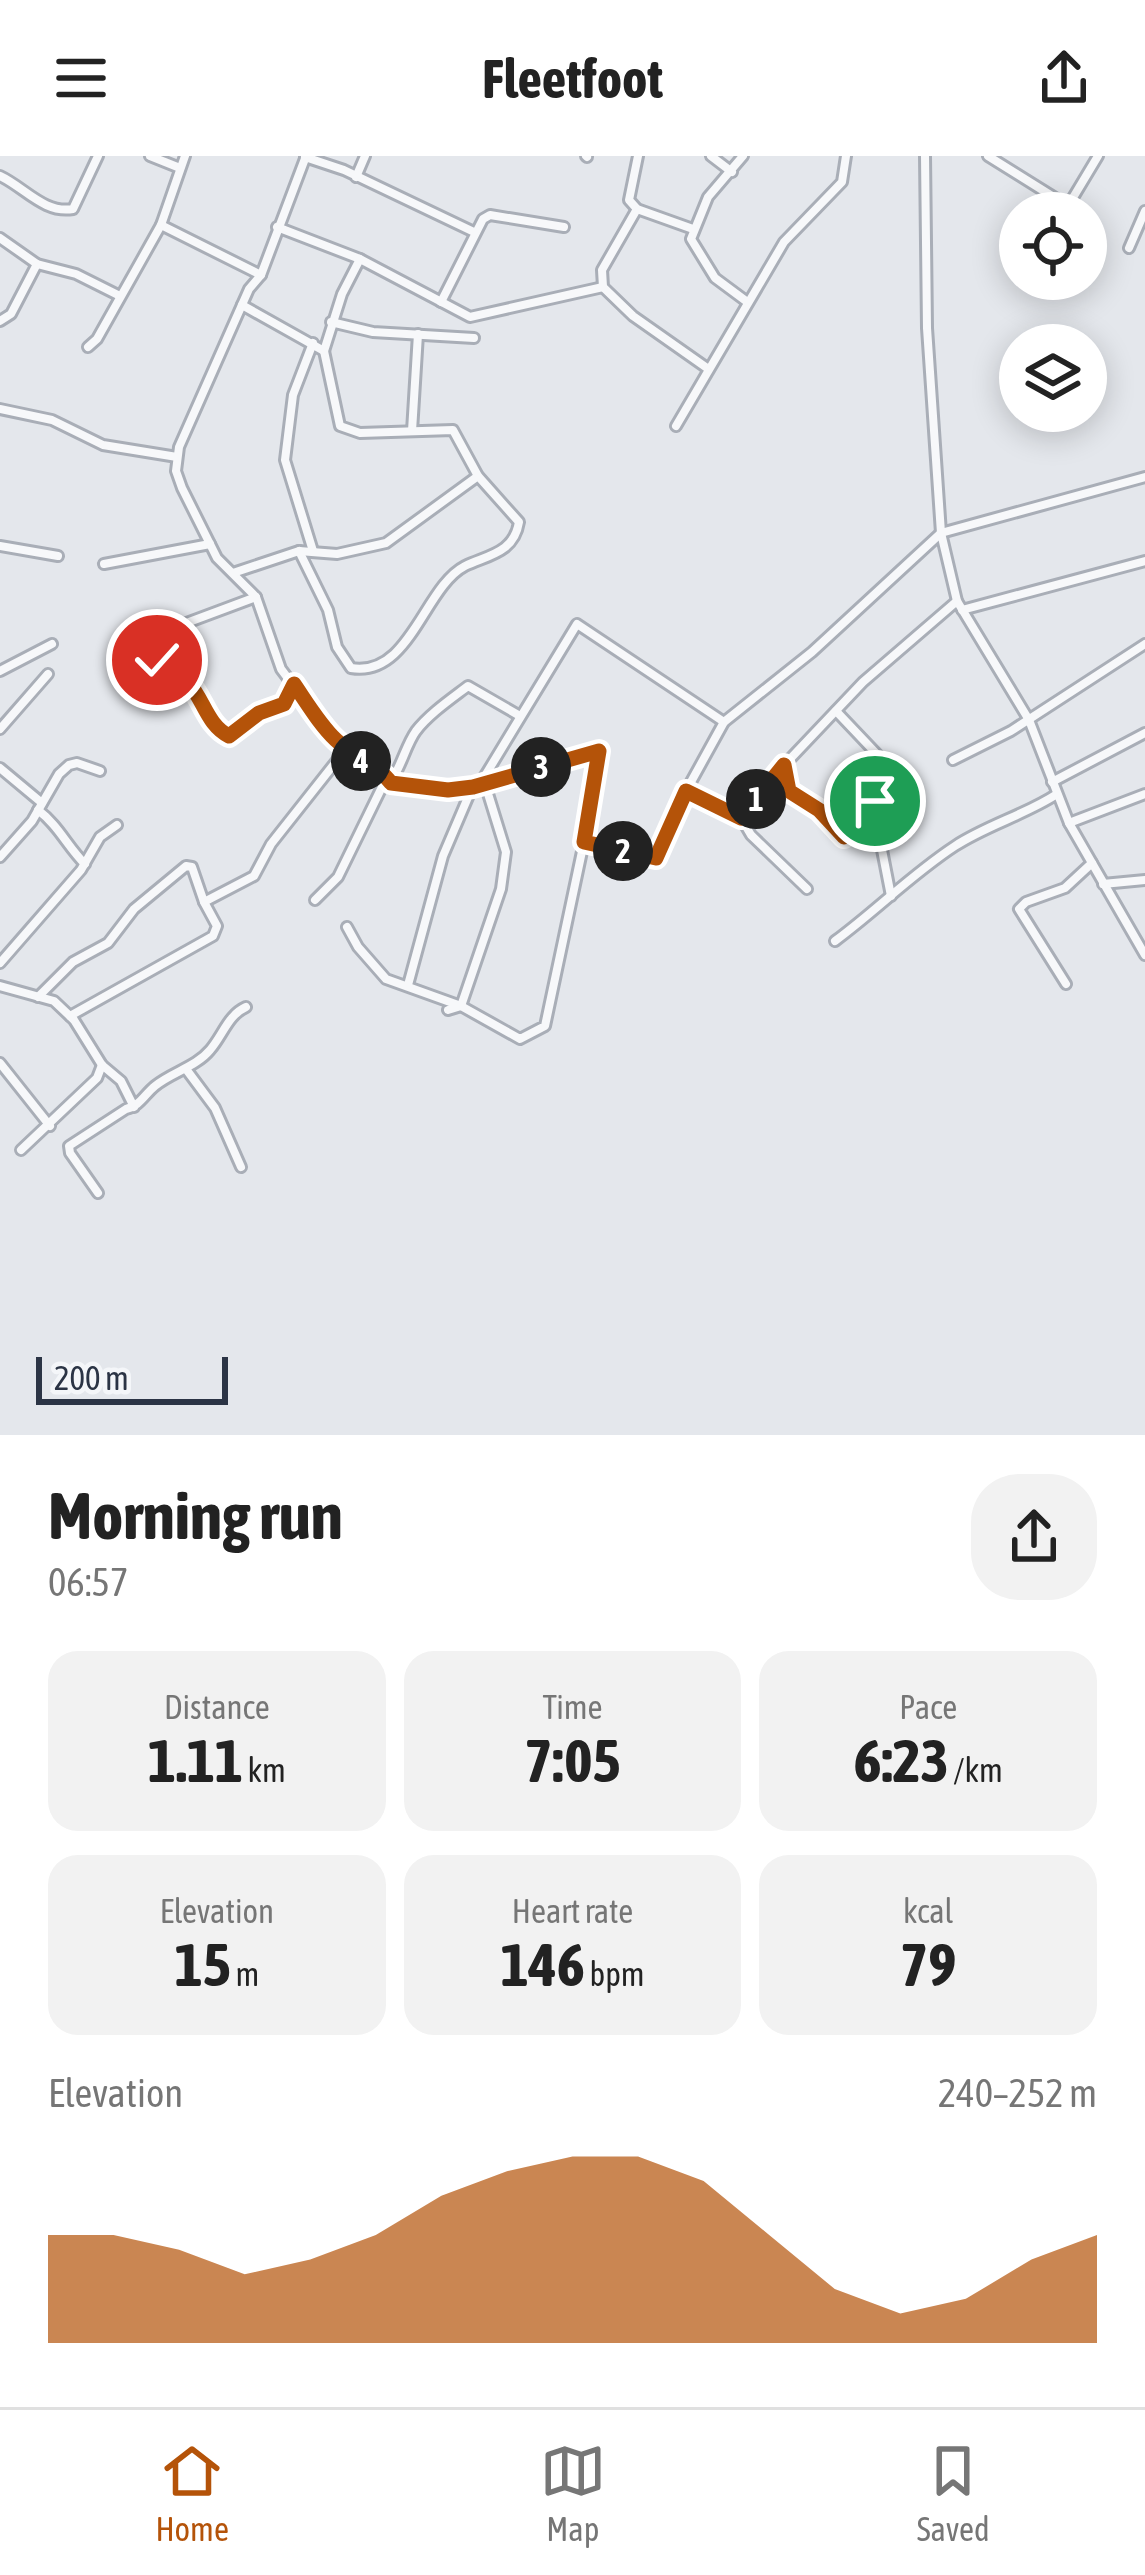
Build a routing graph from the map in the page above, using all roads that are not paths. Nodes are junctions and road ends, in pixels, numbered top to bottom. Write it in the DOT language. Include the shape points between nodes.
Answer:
graph roads {
  1 [pos="98,156"];
  2 [pos="150,156"];
  3 [pos="185,156"];
  4 [pos="306,156"];
  5 [pos="365,156"];
  6 [pos="638,156"];
  7 [pos="711,156"];
  8 [pos="743,156"];
  9 [pos="846,156"];
  10 [pos="925,156"];
  11 [pos="988,156"];
  12 [pos="1098,156"];
  13 [pos="180,168"];
  14 [pos="732,172"];
  15 [pos="0,176"];
  16 [pos="356,177"];
  17 [pos="637,209"];
  18 [pos="1145,212"];
  19 [pos="161,225"];
  20 [pos="564,226"];
  21 [pos="278,227"];
  22 [pos="693,229"];
  23 [pos="474,232"];
  24 [pos="0,238"];
  25 [pos="1129,248"];
  26 [pos="360,259"];
  27 [pos="37,264"];
  28 [pos="261,275"];
  29 [pos="603,287"];
  30 [pos="120,296"];
  31 [pos="442,302"];
  32 [pos="746,302"];
  33 [pos="242,305"];
  34 [pos="0,321"];
  35 [pos="331,322"];
  36 [pos="418,334"];
  37 [pos="474,338"];
  38 [pos="313,343"];
  39 [pos="88,347"];
  40 [pos="323,351"];
  41 [pos="707,368"];
  42 [pos="0,409"];
  43 [pos="676,426"];
  44 [pos="412,431"];
  45 [pos="178,457"];
  46 [pos="478,476"];
  47 [pos="1145,477"];
  48 [pos="941,533"];
  49 [pos="210,544"];
  50 [pos="0,546"];
  51 [pos="299,551"];
  52 [pos="314,551"];
  53 [pos="58,556"];
  54 [pos="1145,561"];
  55 [pos="104,564"];
  56 [pos="233,573"];
  57 [pos="256,597"];
  58 [pos="959,605"];
  59 [pos="144,629"];
  60 [pos="124,638"];
  61 [pos="52,644"];
  62 [pos="1145,644"];
  63 [pos="0,671"];
  64 [pos="48,674"];
  65 [pos="294,684"];
  66 [pos="836,711"];
  67 [pos="520,716"];
  68 [pos="1029,720"];
  69 [pos="724,722"];
  70 [pos="0,729"];
  71 [pos="1145,733"];
  72 [pos="346,749"];
  73 [pos="952,760"];
  74 [pos="784,765"];
  75 [pos="0,767"];
  76 [pos="100,771"];
  77 [pos="1052,782"];
  78 [pos="391,783"];
  79 [pos="479,785"];
  80 [pos="686,791"];
  81 [pos="1057,794"];
  82 [pos="1145,794"];
  83 [pos="40,807"];
  84 [pos="874,808"];
  85 [pos="741,818"];
  86 [pos="1070,824"];
  87 [pos="117,825"];
  88 [pos="584,842"];
  89 [pos="0,857"];
  90 [pos="1092,863"];
  91 [pos="85,864"];
  92 [pos="1145,880"];
  93 [pos="1103,884"];
  94 [pos="807,889"];
  95 [pos="891,896"];
  96 [pos="315,900"];
  97 [pos="203,902"];
  98 [pos="347,927"];
  99 [pos="836,941"];
  100 [pos="1143,948"];
  101 [pos="0,962"];
  102 [pos="408,985"];
  103 [pos="1066,985"];
  104 [pos="0,986"];
  105 [pos="38,997"];
  106 [pos="460,1006"];
  107 [pos="246,1007"];
  108 [pos="448,1010"];
  109 [pos="70,1016"];
  110 [pos="0,1063"];
  111 [pos="102,1065"];
  112 [pos="186,1069"];
  113 [pos="134,1107"];
  114 [pos="50,1126"];
  115 [pos="21,1150"];
  116 [pos="241,1167"];
  117 [pos="98,1193"];
  1 -- 15 [label="street" via="73,209 40,203"];
  2 -- 13 [label="street"];
  3 -- 13 [label="street"];
  4 -- 16 [label="street"];
  4 -- 21 [label="street"];
  5 -- 16 [label="street"];
  6 -- 17 [label="street" via="629,200"];
  7 -- 14 [label="street"];
  8 -- 14 [label="street"];
  9 -- 32 [label="street" via="842,182 784,242"];
  10 -- 48 [label="street"];
  11 -- 12 [label="street" via="1068,206"];
  13 -- 19 [label="street"];
  14 -- 22 [label="street"];
  16 -- 23 [label="street"];
  17 -- 22 [label="street"];
  17 -- 29 [label="street" via="602,270"];
  18 -- 25 [label="street"];
  19 -- 28 [label="street"];
  19 -- 30 [label="street"];
  20 -- 23 [label="street" via="490,215"];
  21 -- 26 [label="street"];
  21 -- 28 [label="street"];
  22 -- 32 [label="street" via="715,278"];
  23 -- 31 [label="street"];
  24 -- 27 [label="street"];
  26 -- 31 [label="street"];
  26 -- 35 [label="street"];
  27 -- 30 [label="street"];
  27 -- 34 [label="street"];
  28 -- 33 [label="street"];
  29 -- 31 [label="street" via="483,316"];
  29 -- 41 [label="street"];
  30 -- 39 [label="street"];
  32 -- 41 [label="street"];
  33 -- 38 [label="street"];
  33 -- 45 [label="street"];
  35 -- 36 [label="street"];
  35 -- 40 [label="street"];
  36 -- 37 [label="street"];
  36 -- 44 [label="street"];
  38 -- 40 [label="street"];
  38 -- 52 [label="street" via="293,395 284,460"];
  40 -- 44 [label="street" via="340,426"];
  41 -- 43 [label="street"];
  42 -- 45 [label="street" via="52,420 103,445"];
  44 -- 46 [label="street" via="453,430"];
  45 -- 49 [label="street" via="182,488"];
  46 -- 51 [label="street" via="518,516 514,539 449,580 424,620 380,663 347,665"];
  46 -- 52 [label="street" via="394,540 337,554"];
  47 -- 48 [label="street"];
  48 -- 58 [label="street"];
  48 -- 69 [label="street"];
  49 -- 55 [label="street"];
  49 -- 56 [label="street"];
  50 -- 53 [label="street"];
  51 -- 52 [label="street"];
  51 -- 56 [label="street"];
  54 -- 58 [label="street"];
  56 -- 57 [label="street"];
  57 -- 59 [label="street" via="181,626"];
  57 -- 65 [label="street" via="274,657"];
  58 -- 66 [label="street"];
  58 -- 68 [label="street"];
  59 -- 60 [label="street"];
  59 -- 65 [label="street" via="162,668 188,682 225,735 284,704"];
  61 -- 63 [label="street"];
  62 -- 68 [label="street"];
  64 -- 70 [label="street"];
  65 -- 72 [label="street"];
  66 -- 74 [label="street"];
  66 -- 84 [label="street" via="891,769"];
  67 -- 69 [label="street" via="577,624"];
  67 -- 78 [label="street" via="468,686 419,727"];
  67 -- 79 [label="street"];
  68 -- 73 [label="street"];
  68 -- 77 [label="street"];
  69 -- 80 [label="street"];
  71 -- 77 [label="street"];
  72 -- 78 [label="street"];
  72 -- 97 [label="street" via="254,876"];
  74 -- 84 [label="street" via="789,791 844,837"];
  74 -- 85 [label="street"];
  75 -- 83 [label="street"];
  76 -- 83 [label="street" via="69,765"];
  77 -- 81 [label="street"];
  78 -- 79 [label="street"];
  78 -- 96 [label="street" via="381,788 338,878"];
  79 -- 88 [label="street" via="599,751"];
  79 -- 102 [label="street" via="443,856"];
  79 -- 106 [label="street" via="506,852"];
  80 -- 85 [label="street"];
  80 -- 88 [label="street" via="656,858"];
  81 -- 86 [label="street"];
  81 -- 95 [label="street" via="961,842"];
  82 -- 86 [label="street"];
  83 -- 89 [label="street"];
  83 -- 91 [label="street"];
  84 -- 95 [label="street"];
  85 -- 94 [label="street"];
  86 -- 90 [label="street"];
  87 -- 91 [label="street"];
  88 -- 106 [label="street" via="545,1026 520,1039"];
  90 -- 93 [label="street"];
  90 -- 103 [label="street" via="1065,888 1019,909"];
  91 -- 101 [label="street"];
  92 -- 93 [label="street"];
  93 -- 100 [label="street"];
  95 -- 99 [label="street"];
  97 -- 105 [label="street" via="186,866"];
  97 -- 109 [label="street" via="217,926 213,936"];
  98 -- 102 [label="street" via="386,979"];
  102 -- 106 [label="street"];
  104 -- 105 [label="street"];
  105 -- 109 [label="street"];
  106 -- 108 [label="street"];
  107 -- 112 [label="street"];
  109 -- 111 [label="street"];
  110 -- 114 [label="street"];
  111 -- 113 [label="street" via="122,1081"];
  111 -- 114 [label="street"];
  112 -- 113 [label="street"];
  112 -- 116 [label="street" via="215,1108"];
  113 -- 117 [label="street" via="69,1146"];
  114 -- 115 [label="street"];
}
